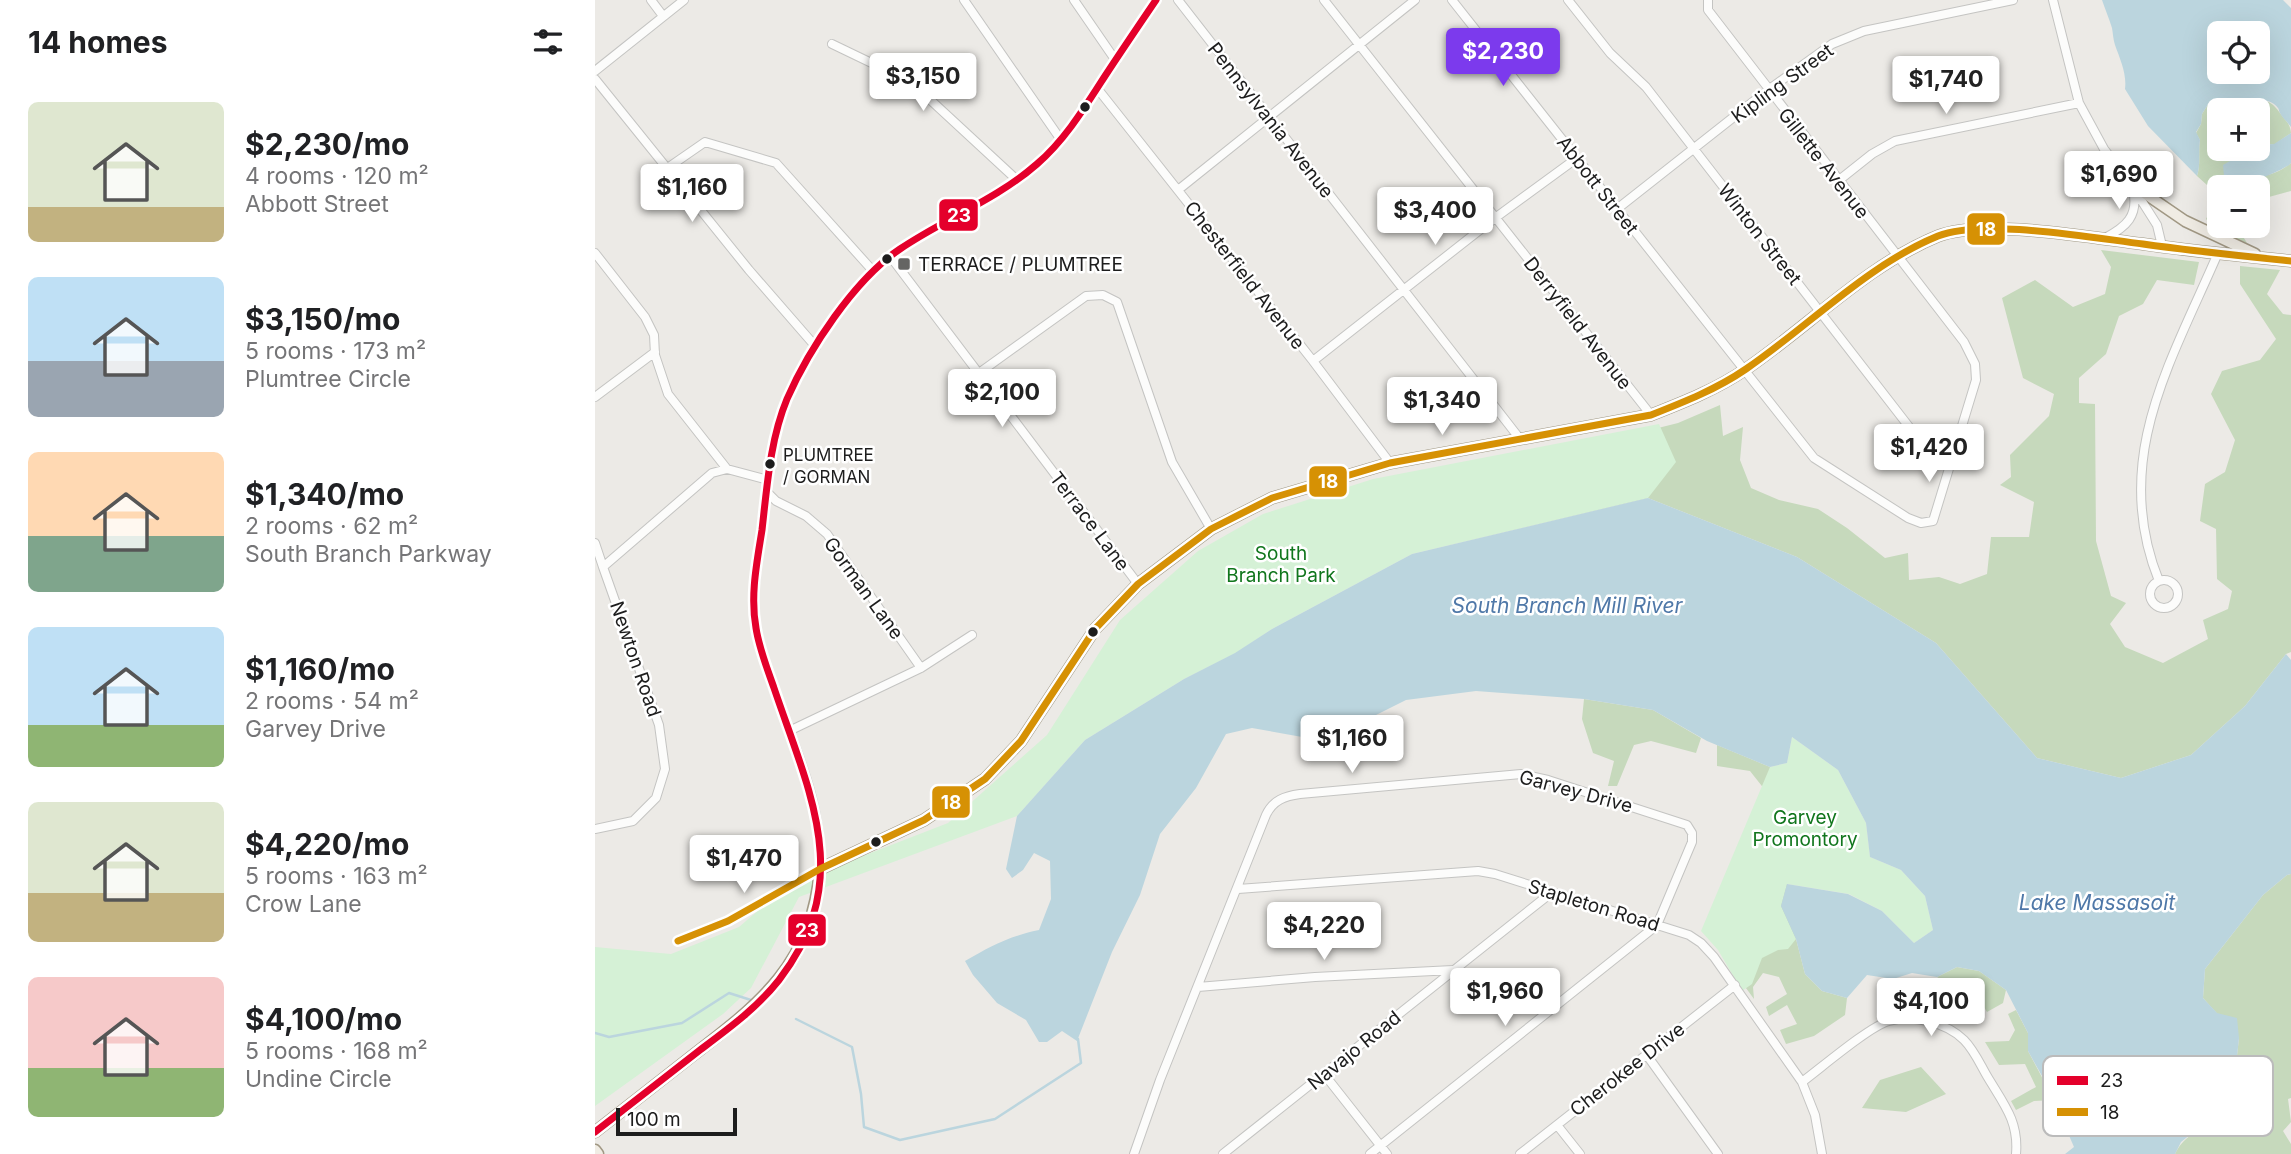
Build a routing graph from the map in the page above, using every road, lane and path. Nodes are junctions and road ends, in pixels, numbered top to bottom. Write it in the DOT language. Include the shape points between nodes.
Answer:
graph roads {
  1 [pos="651,0"];
  2 [pos="684,0"];
  3 [pos="964,0"];
  4 [pos="1074,0"];
  5 [pos="1156,0"];
  6 [pos="1178,0"];
  7 [pos="1324,0"];
  8 [pos="1415,0"];
  9 [pos="1452,0"];
  10 [pos="1568,0"];
  11 [pos="1708,0"];
  12 [pos="2014,0"];
  13 [pos="2053,0"];
  14 [pos="663,16"];
  15 [pos="832,44"];
  16 [pos="1358,45"];
  17 [pos="1115,61"];
  18 [pos="595,71"];
  19 [pos="595,79"];
  20 [pos="1097,89"];
  21 [pos="1768,90"];
  22 [pos="2079,103"];
  23 [pos="1268,117"];
  24 [pos="1061,140"];
  25 [pos="1694,150"];
  26 [pos="1577,158"];
  27 [pos="666,169"];
  28 [pos="1017,180"];
  29 [pos="1838,181"];
  30 [pos="2131,184"];
  31 [pos="1178,190"];
  32 [pos="1617,209"];
  33 [pos="1495,218"];
  34 [pos="2105,238"];
  35 [pos="2162,247"];
  36 [pos="595,253"];
  37 [pos="2218,253"];
  38 [pos="890,256"];
  39 [pos="1896,256"];
  40 [pos="2267,258"];
  41 [pos="2291,261"];
  42 [pos="873,271"];
  43 [pos="1404,289"];
  44 [pos="1822,312"];
  45 [pos="816,347"];
  46 [pos="655,352"];
  47 [pos="1313,361"];
  48 [pos="1745,370"];
  49 [pos="979,373"];
  50 [pos="595,397"];
  51 [pos="1651,415"];
  52 [pos="1520,439"];
  53 [pos="1390,463"];
  54 [pos="1949,468"];
  55 [pos="727,469"];
  56 [pos="768,480"];
  57 [pos="767,492"];
  58 [pos="1211,529"];
  59 [pos="595,543"];
  60 [pos="603,567"];
  61 [pos="2159,581"];
  62 [pos="1138,584"];
  63 [pos="972,635"];
  64 [pos="921,668"];
  65 [pos="789,732"];
  66 [pos="595,829"];
  67 [pos="820,869"];
  68 [pos="1238,889"];
  69 [pos="1551,893"];
  70 [pos="1657,925"];
  71 [pos="678,941"];
  72 [pos="1453,971"];
  73 [pos="1735,985"];
  74 [pos="1198,987"];
  75 [pos="1646,1054"];
  76 [pos="1324,1073"];
  77 [pos="1802,1082"];
  78 [pos="1557,1125"];
  79 [pos="595,1132"];
  80 [pos="1381,1146"];
  81 [pos="1134,1154"];
  82 [pos="1223,1154"];
  83 [pos="1370,1154"];
  84 [pos="1387,1154"];
  85 [pos="1520,1154"];
  86 [pos="1580,1154"];
  87 [pos="1718,1154"];
  88 [pos="1822,1154"];
  89 [pos="2016,1154"];
  1 -- 14 [label="street"];
  2 -- 14 [label="street"];
  3 -- 24 [label="street"];
  4 -- 17 [label="street"];
  5 -- 17 [label="street"];
  6 -- 23 [label="street, Pennsylvania Avenue"];
  7 -- 16 [label="street, Derryfield Avenue"];
  8 -- 16 [label="street"];
  9 -- 26 [label="street, Abbott Street"];
  10 -- 25 [label="street, Winton Street" via="1610,54 1646,87"];
  11 -- 21 [label="street, Gillette Avenue" via="1708,10"];
  12 -- 21 [label="street, Kipling Street" via="1846,37"];
  13 -- 22 [label="street"];
  14 -- 18 [label="street"];
  15 -- 28 [label="street" via="911,82"];
  16 -- 23 [label="street"];
  16 -- 33 [label="street, Derryfield Avenue"];
  17 -- 20 [label="street"];
  19 -- 27 [label="street"];
  20 -- 24 [label="street"];
  20 -- 31 [label="street, Chesterfield Avenue"];
  21 -- 25 [label="street, Kipling Street"];
  21 -- 29 [label="street, Gillette Avenue"];
  22 -- 29 [label="street" via="1895,141"];
  22 -- 30 [label="street" via="2103,149"];
  23 -- 31 [label="street"];
  23 -- 43 [label="street, Pennsylvania Avenue"];
  24 -- 28 [label="street"];
  25 -- 32 [label="street, Kipling Street"];
  25 -- 44 [label="street, Winton Street"];
  26 -- 32 [label="street, Abbott Street"];
  26 -- 33 [label="street"];
  27 -- 42 [label="street" via="705,142 776,163"];
  27 -- 45 [label="street"];
  28 -- 38 [label="street"];
  29 -- 39 [label="street, Gillette Avenue"];
  30 -- 34 [label="street" via="2135,199 2132,217"];
  30 -- 35 [label="street" via="2157,225"];
  30 -- 40 [label="main road" via="2185,221"];
  31 -- 47 [label="street, Chesterfield Avenue"];
  32 -- 48 [label="street, Abbott Street"];
  33 -- 43 [label="street"];
  33 -- 51 [label="street, Derryfield Avenue"];
  34 -- 35 [label="main road"];
  34 -- 39 [label="main road" via="1987,228 1941,235"];
  35 -- 37 [label="main road"];
  36 -- 46 [label="street" via="645,317 654,335"];
  37 -- 40 [label="main road"];
  37 -- 61 [label="street" via="2160,383 2149,425 2140,499 2148,550"];
  38 -- 42 [label="street"];
  38 -- 49 [label="street, Terrace Lane"];
  39 -- 44 [label="main road"];
  39 -- 54 [label="street, Gillette Avenue" via="1964,342 1975,364 1976,380"];
  40 -- 41 [label="main road"];
  42 -- 45 [label="street"];
  43 -- 47 [label="street"];
  43 -- 52 [label="street, Pennsylvania Avenue"];
  44 -- 48 [label="main road"];
  44 -- 54 [label="street, Winton Street" via="1927,450"];
  45 -- 56 [label="street" via="783,409"];
  46 -- 50 [label="street"];
  46 -- 55 [label="street" via="668,394"];
  47 -- 53 [label="street, Chesterfield Avenue"];
  48 -- 51 [label="main road" via="1692,400"];
  48 -- 54 [label="street, Abbott Street" via="1814,458 1908,518 1933,521"];
  49 -- 58 [label="street" via="1086,296 1103,295 1117,302 1172,462"];
  49 -- 62 [label="street, Terrace Lane"];
  51 -- 52 [label="main road"];
  52 -- 53 [label="main road"];
  53 -- 58 [label="main road" via="1272,498"];
  55 -- 56 [label="street"];
  55 -- 60 [label="street" via="712,474"];
  56 -- 57 [label="street"];
  57 -- 64 [label="street, Gorman Lane" via="827,534"];
  57 -- 65 [label="street" via="754,614 763,657"];
  58 -- 62 [label="main road"];
  59 -- 60 [label="street, Newton Road"];
  60 -- 66 [label="street, Newton Road" via="659,725 665,769 656,798 633,821"];
  62 -- 67 [label="main road" via="1095,629 1021,741 985,779 924,820"];
  63 -- 64 [label="street"];
  64 -- 65 [label="street"];
  65 -- 67 [label="street" via="817,818"];
  67 -- 71 [label="street" via="728,921"];
  67 -- 79 [label="main road" via="806,933 772,988 733,1025"];
  68 -- 69 [label="street, Stapleton Road" via="1478,871"];
  68 -- 70 [label="street, Garvey Drive" via="1269,808 1284,797 1525,775 1688,826 1692,842"];
  68 -- 74 [label="street, Garvey Drive"];
  69 -- 70 [label="street, Stapleton Road"];
  69 -- 72 [label="street, Navajo Road"];
  70 -- 73 [label="street, Stapleton Road" via="1701,943"];
  70 -- 80 [label="street"];
  72 -- 74 [label="street"];
  72 -- 76 [label="street, Navajo Road"];
  73 -- 75 [label="street, Cherokee Drive"];
  73 -- 77 [label="street, Stapleton Road"];
  74 -- 81 [label="street, Garvey Drive"];
  75 -- 78 [label="street, Cherokee Drive"];
  75 -- 87 [label="street"];
  76 -- 80 [label="street"];
  76 -- 82 [label="street, Navajo Road"];
  77 -- 88 [label="street, Stapleton Road" via="1815,1115"];
  77 -- 89 [label="street" via="1886,1021 1931,1023 1960,1037 1974,1054 2014,1125"];
  78 -- 85 [label="street, Cherokee Drive"];
  78 -- 86 [label="street"];
  80 -- 83 [label="street"];
  80 -- 84 [label="street"];
}
